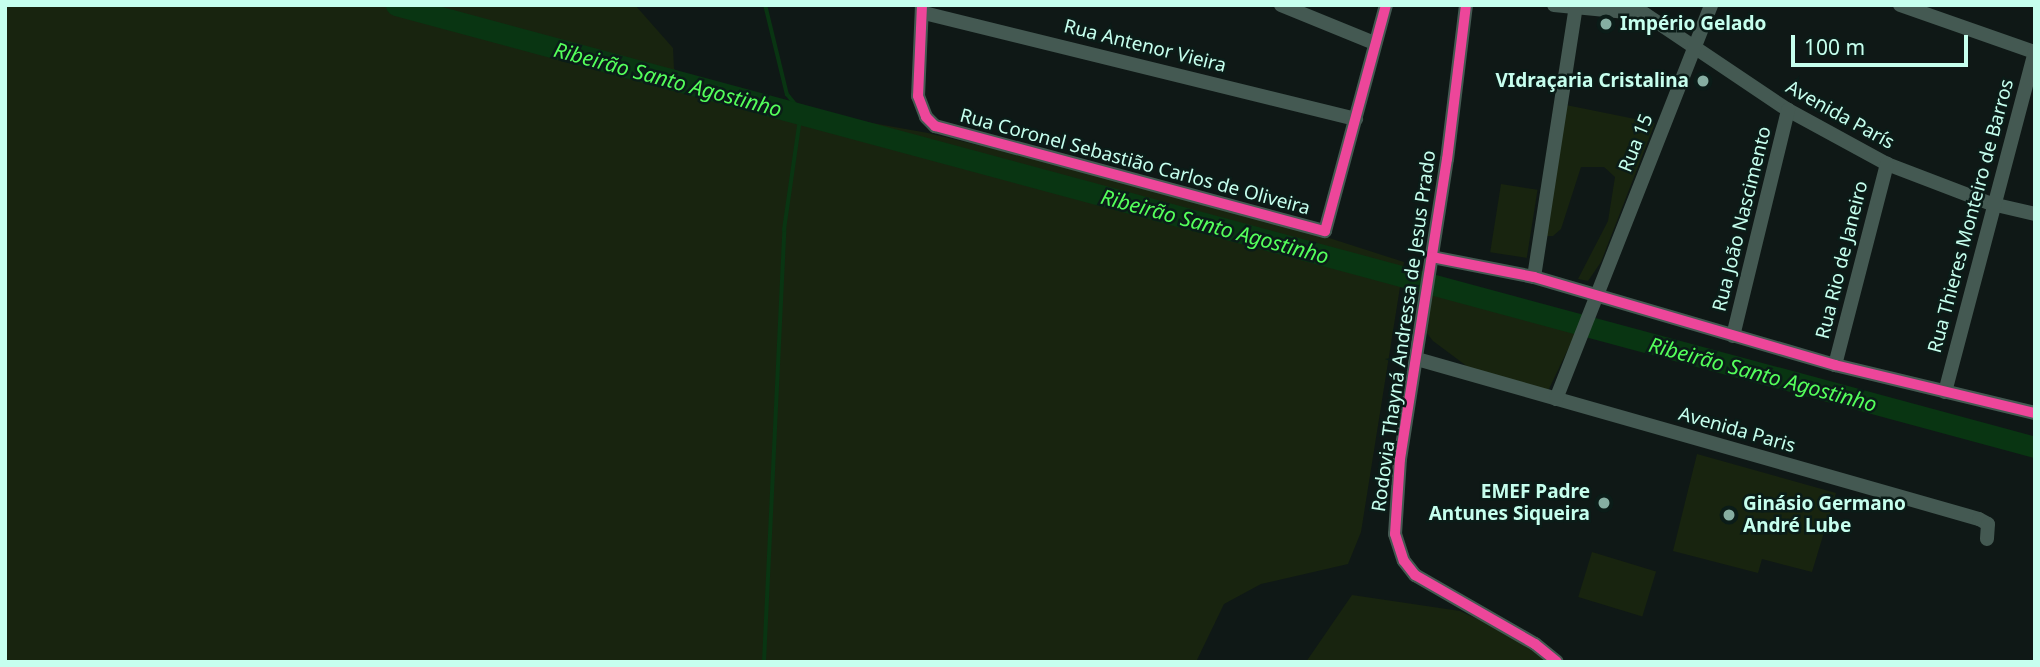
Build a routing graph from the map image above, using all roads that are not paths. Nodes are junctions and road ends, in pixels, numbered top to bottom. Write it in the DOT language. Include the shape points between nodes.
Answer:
graph roads {
  1 [pos="1281,5"];
  2 [pos="1386,5"];
  3 [pos="1466,5"];
  4 [pos="1554,5"];
  5 [pos="1712,5"];
  6 [pos="1900,5"];
  7 [pos="1576,7"];
  8 [pos="923,9"];
  9 [pos="1646,9"];
  10 [pos="1374,43"];
  11 [pos="1694,50"];
  12 [pos="2035,52"];
  13 [pos="1788,110"];
  14 [pos="1356,119"];
  15 [pos="1887,164"];
  16 [pos="1992,204"];
  17 [pos="2035,214"];
  18 [pos="1430,263"];
  19 [pos="1534,277"];
  20 [pos="1595,295"];
  21 [pos="1733,336"];
  22 [pos="1417,359"];
  23 [pos="1835,365"];
  24 [pos="1945,392"];
  25 [pos="1556,399"];
  26 [pos="2035,413"];
  27 [pos="1987,539"];
  28 [pos="1557,662"];
  1 -- 10 [label="street"];
  2 -- 10 [label="street"];
  3 -- 18 [label="street, Rodovia Thayná Andressa de Jesus Prado"];
  4 -- 7 [label="street"];
  5 -- 11 [label="street, Rua 15"];
  6 -- 12 [label="street"];
  7 -- 9 [label="street"];
  7 -- 19 [label="street"];
  8 -- 14 [label="street, Rua Antenor Vieira"];
  8 -- 14 [label="street, Rua Coronel Sebastião Carlos de Oliveira" via="918,96 935,126 1325,231"];
  9 -- 11 [label="street, Avenida París"];
  10 -- 14 [label="street"];
  11 -- 13 [label="street, Avenida París"];
  11 -- 20 [label="street, Rua 15"];
  12 -- 16 [label="street, Rua Thieres Monteiro de Barros"];
  13 -- 15 [label="street, Avenida París"];
  13 -- 21 [label="street, Rua João Nascimento"];
  15 -- 16 [label="street, Avenida París"];
  15 -- 23 [label="street, Rua Rio de Janeiro"];
  16 -- 17 [label="street, Avenida París"];
  16 -- 24 [label="street, Rua Thieres Monteiro de Barros"];
  18 -- 19 [label="street"];
  18 -- 22 [label="street, Rodovia Thayná Andressa de Jesus Prado"];
  19 -- 20 [label="street"];
  20 -- 21 [label="street"];
  20 -- 25 [label="street, Rua 15"];
  21 -- 23 [label="street"];
  22 -- 25 [label="street, Avenida Paris"];
  22 -- 28 [label="street, Rodovia Thayná Andressa de Jesus Prado" via="1393,520 1404,561 1415,575 1535,643"];
  23 -- 24 [label="street"];
  24 -- 26 [label="street"];
  25 -- 27 [label="street, Avenida Paris" via="1979,519 1988,524"];
}
